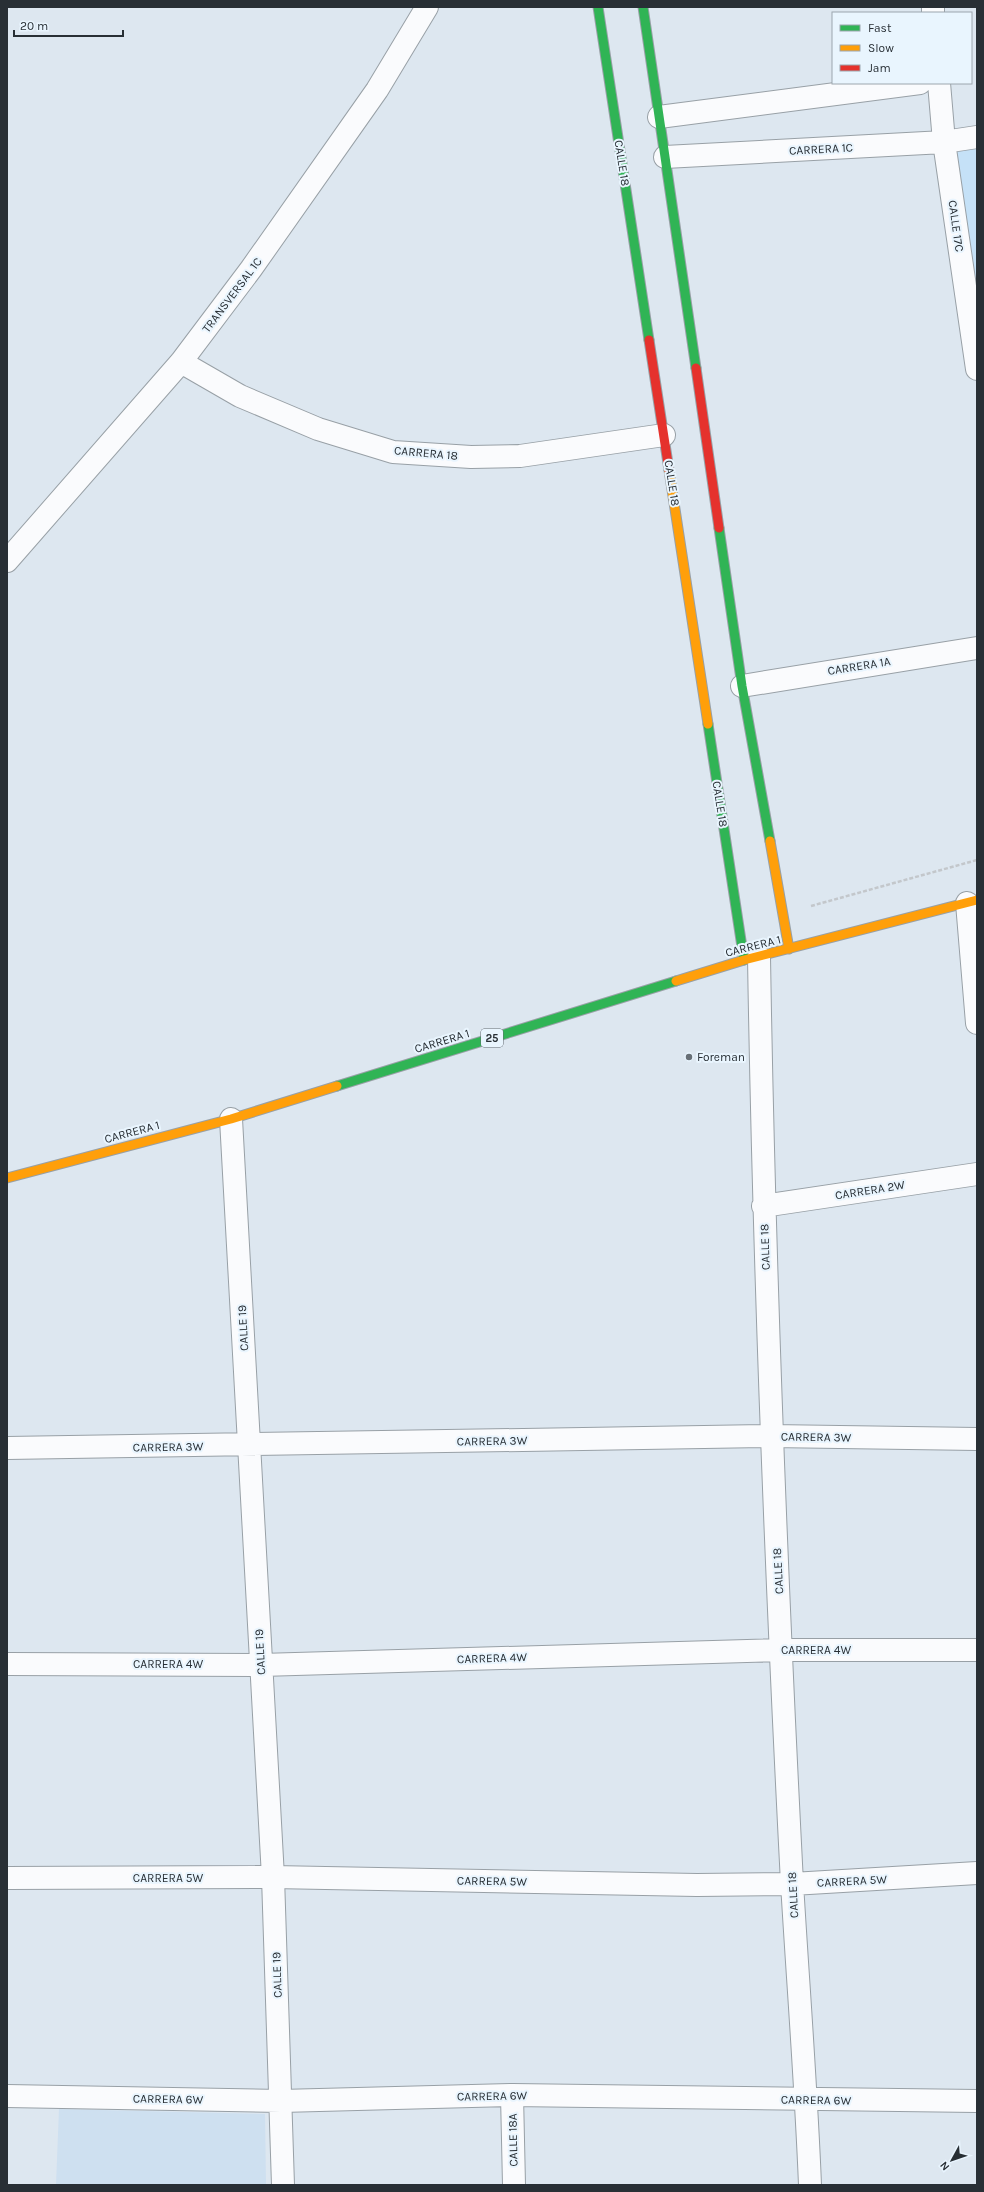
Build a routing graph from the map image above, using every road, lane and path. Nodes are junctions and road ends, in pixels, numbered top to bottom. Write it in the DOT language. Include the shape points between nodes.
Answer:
graph roads {
  1 [pos="427,7"];
  2 [pos="598,7"];
  3 [pos="643,7"];
  4 [pos="912,84"];
  5 [pos="939,84"];
  6 [pos="659,117"];
  7 [pos="977,137"];
  8 [pos="944,142"];
  9 [pos="665,157"];
  10 [pos="182,362"];
  11 [pos="977,369"];
  12 [pos="664,435"];
  13 [pos="7,561"];
  14 [pos="977,648"];
  15 [pos="742,686"];
  16 [pos="977,860"];
  17 [pos="972,902"];
  18 [pos="782,913"];
  19 [pos="789,949"];
  20 [pos="751,958"];
  21 [pos="977,1023"];
  22 [pos="231,1118"];
  23 [pos="977,1174"];
  24 [pos="7,1178"];
  25 [pos="763,1206"];
  26 [pos="771,1436"];
  27 [pos="977,1439"];
  28 [pos="250,1446"];
  29 [pos="7,1448"];
  30 [pos="782,1650"];
  31 [pos="977,1650"];
  32 [pos="7,1664"];
  33 [pos="261,1665"];
  34 [pos="977,1873"];
  35 [pos="7,1878"];
  36 [pos="273,1878"];
  37 [pos="792,1884"];
  38 [pos="512,2095"];
  39 [pos="7,2096"];
  40 [pos="806,2100"];
  41 [pos="281,2101"];
  42 [pos="977,2101"];
  43 [pos="284,2185"];
  44 [pos="514,2185"];
  45 [pos="810,2185"];
  1 -- 10 [label="street, TRANSVERSAL 1C" via="377,90"];
  2 -- 12 [label="main road, CALLE 18"];
  3 -- 6 [label="main road"];
  4 -- 6 [label="street"];
  5 -- 8 [label="street, CALLE 17C"];
  6 -- 9 [label="main road"];
  7 -- 8 [label="street, CARRERA 1C"];
  8 -- 9 [label="street, CARRERA 1C"];
  8 -- 11 [label="street, CALLE 17C"];
  9 -- 15 [label="main road"];
  10 -- 12 [label="street, CARRERA 18" via="240,396 318,429 393,452 471,457 520,456"];
  10 -- 13 [label="street, TRANSVERSAL 1C"];
  12 -- 20 [label="main road, CALLE 18"];
  14 -- 15 [label="street, CARRERA 1A"];
  15 -- 18 [label="main road"];
  16 -- 18 [label="path"];
  17 -- 19 [label="main road, CARRERA 1 / 25"];
  17 -- 21 [label="street"];
  18 -- 19 [label="main road"];
  19 -- 20 [label="main road, CARRERA 1 / 25"];
  20 -- 22 [label="main road, CARRERA 1 / 25"];
  20 -- 25 [label="street, CALLE 18"];
  22 -- 24 [label="main road, CARRERA 1 / 25"];
  22 -- 28 [label="street, CALLE 19"];
  23 -- 25 [label="street, CARRERA 2W"];
  25 -- 26 [label="street, CALLE 18"];
  26 -- 27 [label="street, CARRERA 3W"];
  26 -- 28 [label="street, CARRERA 3W"];
  26 -- 30 [label="street, CALLE 18"];
  28 -- 29 [label="street, CARRERA 3W"];
  28 -- 33 [label="street, CALLE 19"];
  30 -- 31 [label="street, CARRERA 4W"];
  30 -- 33 [label="street, CARRERA 4W"];
  30 -- 37 [label="street, CALLE 18"];
  32 -- 33 [label="street, CARRERA 4W"];
  33 -- 36 [label="street, CALLE 19"];
  34 -- 37 [label="street, CARRERA 5W"];
  35 -- 36 [label="street, CARRERA 5W"];
  36 -- 37 [label="street, CARRERA 5W" via="697,1885"];
  36 -- 41 [label="street, CALLE 19"];
  37 -- 40 [label="street, CALLE 18"];
  38 -- 40 [label="street, CARRERA 6W"];
  38 -- 41 [label="street, CARRERA 6W"];
  38 -- 44 [label="street, CALLE 18A"];
  39 -- 41 [label="street, CARRERA 6W"];
  40 -- 42 [label="street, CARRERA 6W"];
  40 -- 45 [label="street, CALLE 18"];
  41 -- 43 [label="street, CALLE 19"];
}
